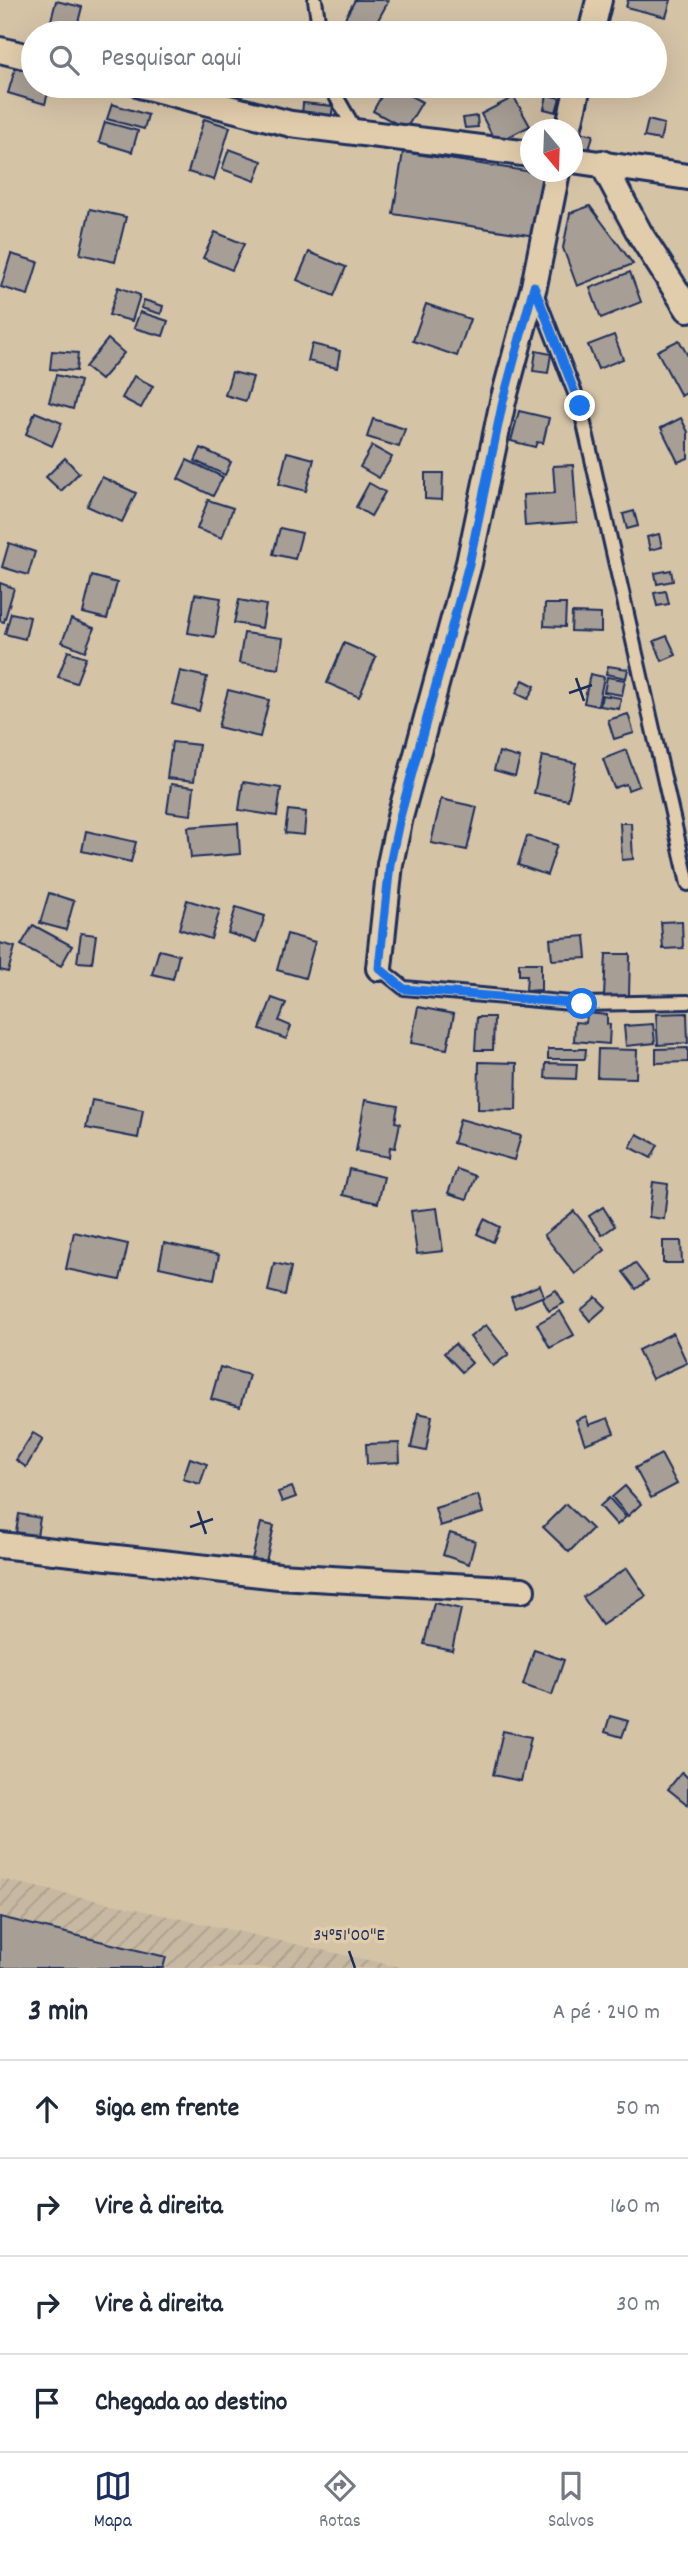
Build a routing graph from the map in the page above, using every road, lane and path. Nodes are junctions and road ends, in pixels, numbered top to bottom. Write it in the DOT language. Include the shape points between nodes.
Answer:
graph roads {
  1 [pos="315,0"];
  2 [pos="599,0"];
  3 [pos="318,21"];
  4 [pos="594,21"];
  5 [pos="0,50"];
  6 [pos="21,55"];
  7 [pos="190,98"];
  8 [pos="337,98"];
  9 [pos="575,98"];
  10 [pos="570,119"];
  11 [pos="356,132"];
  12 [pos="520,153"];
  13 [pos="583,161"];
  14 [pos="602,163"];
  15 [pos="688,177"];
  16 [pos="555,182"];
  17 [pos="534,286"];
  18 [pos="688,309"];
  19 [pos="688,884"];
  20 [pos="379,968"];
  21 [pos="688,1002"];
  22 [pos="0,1545"];
  23 [pos="522,1590"];
  1 -- 3 [label="lane"];
  2 -- 4 [label="street"];
  5 -- 6 [label="street"];
  7 -- 11 [label="street" via="291,124"];
  8 -- 11 [label="lane"];
  9 -- 10 [label="street"];
  11 -- 12 [label="street"];
  13 -- 14 [label="street"];
  14 -- 15 [label="street"];
  14 -- 18 [label="street"];
  16 -- 17 [label="street"];
  17 -- 19 [label="lane" via="580,406"];
  17 -- 20 [label="street" via="503,401 469,564 400,817"];
  20 -- 21 [label="lane" via="404,989 582,1004"];
  22 -- 23 [label="street" via="279,1576"];
}
